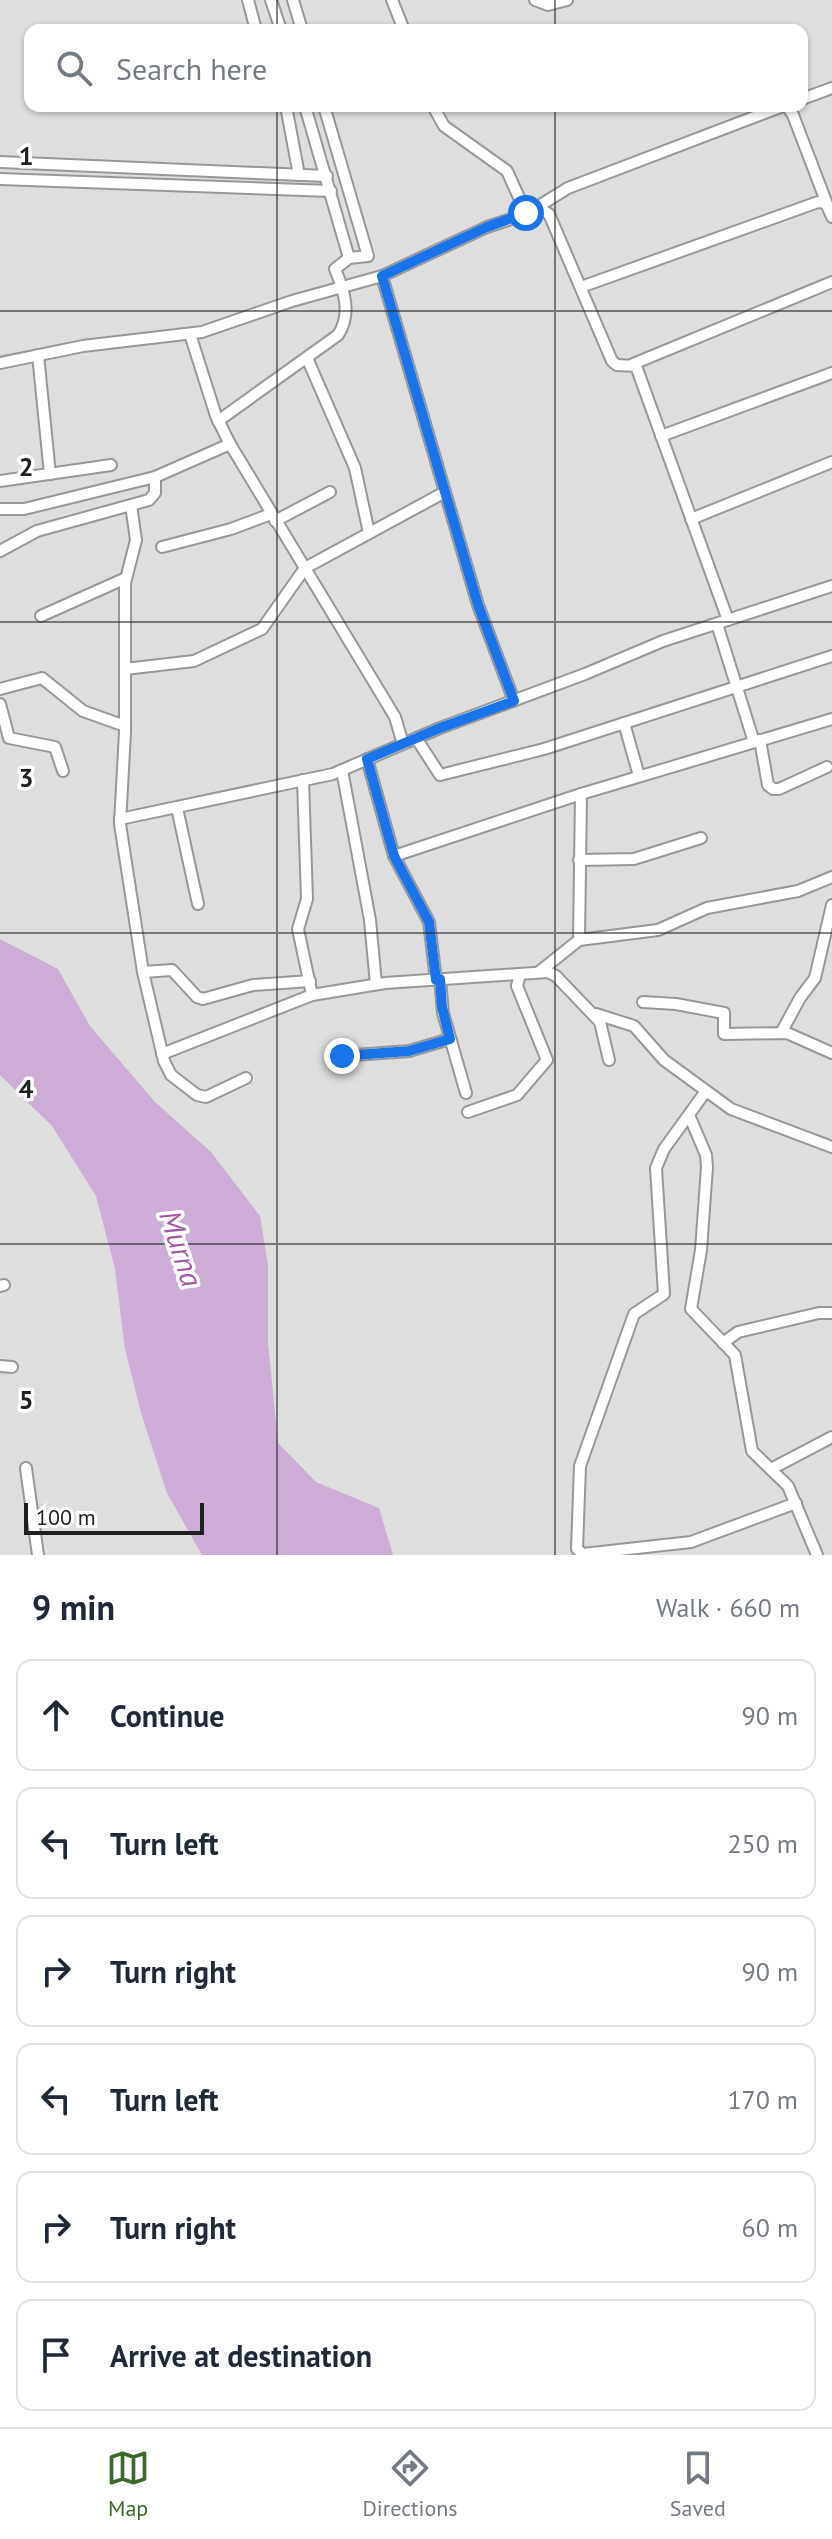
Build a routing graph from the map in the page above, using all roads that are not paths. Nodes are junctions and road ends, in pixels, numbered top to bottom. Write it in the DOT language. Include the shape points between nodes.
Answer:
graph roads {
  1 [pos="248,0"];
  2 [pos="271,0"];
  3 [pos="293,0"];
  4 [pos="392,0"];
  5 [pos="535,0"];
  6 [pos="567,0"];
  7 [pos="254,24"];
  8 [pos="279,24"];
  9 [pos="300,24"];
  10 [pos="402,24"];
  11 [pos="832,87"];
  12 [pos="808,97"];
  13 [pos="287,112"];
  14 [pos="307,112"];
  15 [pos="326,112"];
  16 [pos="436,112"];
  17 [pos="769,112"];
  18 [pos="790,112"];
  19 [pos="0,162"];
  20 [pos="299,175"];
  21 [pos="327,176"];
  22 [pos="0,179"];
  23 [pos="331,191"];
  24 [pos="830,211"];
  25 [pos="529,212"];
  26 [pos="349,258"];
  27 [pos="382,276"];
  28 [pos="832,282"];
  29 [pos="343,287"];
  30 [pos="581,287"];
  31 [pos="190,334"];
  32 [pos="38,355"];
  33 [pos="307,358"];
  34 [pos="0,363"];
  35 [pos="633,364"];
  36 [pos="832,373"];
  37 [pos="218,421"];
  38 [pos="661,436"];
  39 [pos="230,444"];
  40 [pos="832,462"];
  41 [pos="111,465"];
  42 [pos="50,474"];
  43 [pos="155,477"];
  44 [pos="0,481"];
  45 [pos="330,492"];
  46 [pos="445,492"];
  47 [pos="131,505"];
  48 [pos="0,509"];
  49 [pos="273,517"];
  50 [pos="691,519"];
  51 [pos="369,533"];
  52 [pos="162,547"];
  53 [pos="0,551"];
  54 [pos="305,568"];
  55 [pos="126,578"];
  56 [pos="832,586"];
  57 [pos="41,616"];
  58 [pos="728,620"];
  59 [pos="717,624"];
  60 [pos="832,656"];
  61 [pos="125,669"];
  62 [pos="736,685"];
  63 [pos="0,689"];
  64 [pos="514,701"];
  65 [pos="0,704"];
  66 [pos="832,719"];
  67 [pos="624,723"];
  68 [pos="125,726"];
  69 [pos="416,738"];
  70 [pos="757,741"];
  71 [pos="403,744"];
  72 [pos="367,759"];
  73 [pos="827,767"];
  74 [pos="342,770"];
  75 [pos="63,771"];
  76 [pos="639,776"];
  77 [pos="303,780"];
  78 [pos="581,794"];
  79 [pos="177,808"];
  80 [pos="120,819"];
  81 [pos="701,838"];
  82 [pos="394,856"];
  83 [pos="579,860"];
  84 [pos="832,877"];
  85 [pos="198,904"];
  86 [pos="832,905"];
  87 [pos="579,940"];
  88 [pos="143,972"];
  89 [pos="537,973"];
  90 [pos="520,974"];
  91 [pos="438,980"];
  92 [pos="310,981"];
  93 [pos="376,984"];
  94 [pos="312,995"];
  95 [pos="643,1002"];
  96 [pos="594,1014"];
  97 [pos="781,1033"];
  98 [pos="450,1039"];
  99 [pos="832,1053"];
  100 [pos="162,1054"];
  101 [pos="342,1056"];
  102 [pos="609,1060"];
  103 [pos="246,1078"];
  104 [pos="706,1091"];
  105 [pos="466,1093"];
  106 [pos="468,1112"];
  107 [pos="689,1115"];
  108 [pos="832,1147"];
  109 [pos="832,1313"];
  110 [pos="723,1343"];
  111 [pos="832,1437"];
  112 [pos="26,1468"];
  113 [pos="771,1469"];
  114 [pos="796,1503"];
  115 [pos="38,1555"];
  116 [pos="817,1555"];
  1 -- 7 [label="street"];
  2 -- 8 [label="street"];
  3 -- 9 [label="street"];
  4 -- 10 [label="street"];
  5 -- 6 [label="street" via="548,5"];
  11 -- 12 [label="street"];
  13 -- 20 [label="street"];
  14 -- 21 [label="street"];
  15 -- 26 [label="street" via="368,256"];
  16 -- 25 [label="street" via="444,126 509,174"];
  17 -- 25 [label="street" via="568,188"];
  18 -- 24 [label="street"];
  19 -- 20 [label="street"];
  20 -- 21 [label="street"];
  21 -- 23 [label="street"];
  22 -- 23 [label="street"];
  23 -- 26 [label="street"];
  24 -- 30 [label="street" via="818,202"];
  25 -- 27 [label="street"];
  25 -- 30 [label="street" via="541,209 549,214"];
  26 -- 29 [label="street" via="335,269"];
  27 -- 29 [label="street"];
  27 -- 46 [label="street"];
  28 -- 35 [label="street"];
  29 -- 31 [label="street"];
  29 -- 33 [label="street" via="342,328"];
  30 -- 35 [label="street" via="612,361"];
  31 -- 32 [label="street"];
  31 -- 37 [label="street"];
  32 -- 34 [label="street"];
  32 -- 42 [label="street"];
  33 -- 37 [label="street"];
  33 -- 51 [label="street" via="353,462"];
  35 -- 38 [label="street"];
  36 -- 38 [label="street"];
  37 -- 39 [label="street"];
  38 -- 50 [label="street"];
  39 -- 43 [label="street"];
  39 -- 49 [label="street"];
  40 -- 50 [label="street"];
  41 -- 42 [label="street"];
  42 -- 44 [label="street"];
  43 -- 47 [label="street" via="154,496"];
  43 -- 48 [label="street" via="24,509"];
  45 -- 49 [label="street"];
  46 -- 51 [label="street"];
  46 -- 64 [label="street" via="478,605"];
  47 -- 53 [label="street" via="37,531"];
  47 -- 55 [label="street" via="136,540"];
  49 -- 52 [label="street"];
  49 -- 54 [label="street"];
  50 -- 58 [label="street"];
  51 -- 54 [label="street"];
  54 -- 61 [label="street" via="262,629 194,661"];
  54 -- 71 [label="street" via="395,717"];
  55 -- 57 [label="street"];
  55 -- 61 [label="street"];
  56 -- 58 [label="street"];
  58 -- 59 [label="street"];
  59 -- 62 [label="street"];
  59 -- 64 [label="street"];
  60 -- 62 [label="street"];
  61 -- 68 [label="street"];
  62 -- 67 [label="street"];
  62 -- 70 [label="street"];
  63 -- 68 [label="street" via="42,678 83,711"];
  64 -- 69 [label="street"];
  65 -- 75 [label="street" via="9,738 55,747"];
  66 -- 70 [label="street"];
  67 -- 69 [label="street" via="440,775"];
  67 -- 76 [label="street"];
  68 -- 80 [label="street"];
  69 -- 71 [label="street"];
  70 -- 73 [label="street" via="773,789"];
  70 -- 76 [label="street"];
  71 -- 72 [label="street"];
  72 -- 74 [label="street"];
  72 -- 82 [label="street"];
  74 -- 77 [label="street"];
  74 -- 93 [label="street" via="370,920"];
  76 -- 78 [label="street"];
  77 -- 79 [label="street"];
  77 -- 92 [label="street" via="307,899 298,929"];
  78 -- 82 [label="street"];
  78 -- 83 [label="street"];
  79 -- 80 [label="street"];
  79 -- 85 [label="street"];
  80 -- 88 [label="street"];
  81 -- 83 [label="street" via="634,859"];
  82 -- 91 [label="street" via="429,922"];
  83 -- 87 [label="street"];
  84 -- 87 [label="street" via="798,891 707,908 658,930"];
  86 -- 97 [label="street" via="817,974"];
  87 -- 89 [label="street"];
  88 -- 92 [label="street" via="172,970 203,999 253,985"];
  88 -- 100 [label="street"];
  89 -- 90 [label="street"];
  89 -- 96 [label="street" via="556,976"];
  90 -- 91 [label="street"];
  90 -- 106 [label="street" via="517,986 547,1060 517,1095"];
  91 -- 93 [label="street"];
  91 -- 98 [label="street"];
  92 -- 94 [label="street"];
  93 -- 94 [label="street"];
  94 -- 100 [label="street"];
  95 -- 97 [label="street" via="724,1013 724,1034"];
  96 -- 102 [label="street" via="603,1027"];
  96 -- 104 [label="street" via="634,1026 664,1060"];
  97 -- 99 [label="street"];
  98 -- 101 [label="street" via="409,1051"];
  98 -- 105 [label="street"];
  100 -- 103 [label="street" via="171,1075 202,1097"];
  104 -- 107 [label="street"];
  104 -- 108 [label="street" via="736,1111"];
  107 -- 110 [label="street" via="707,1167 701,1250 690,1304"];
  107 -- 114 [label="street" via="656,1168 664,1294 634,1314 580,1466 577,1549 583,1554 684,1544"];
  109 -- 110 [label="street" via="738,1332"];
  110 -- 113 [label="street" via="736,1357 751,1447"];
  111 -- 113 [label="street"];
  112 -- 115 [label="street"];
  113 -- 114 [label="street"];
  114 -- 116 [label="street"];
}
